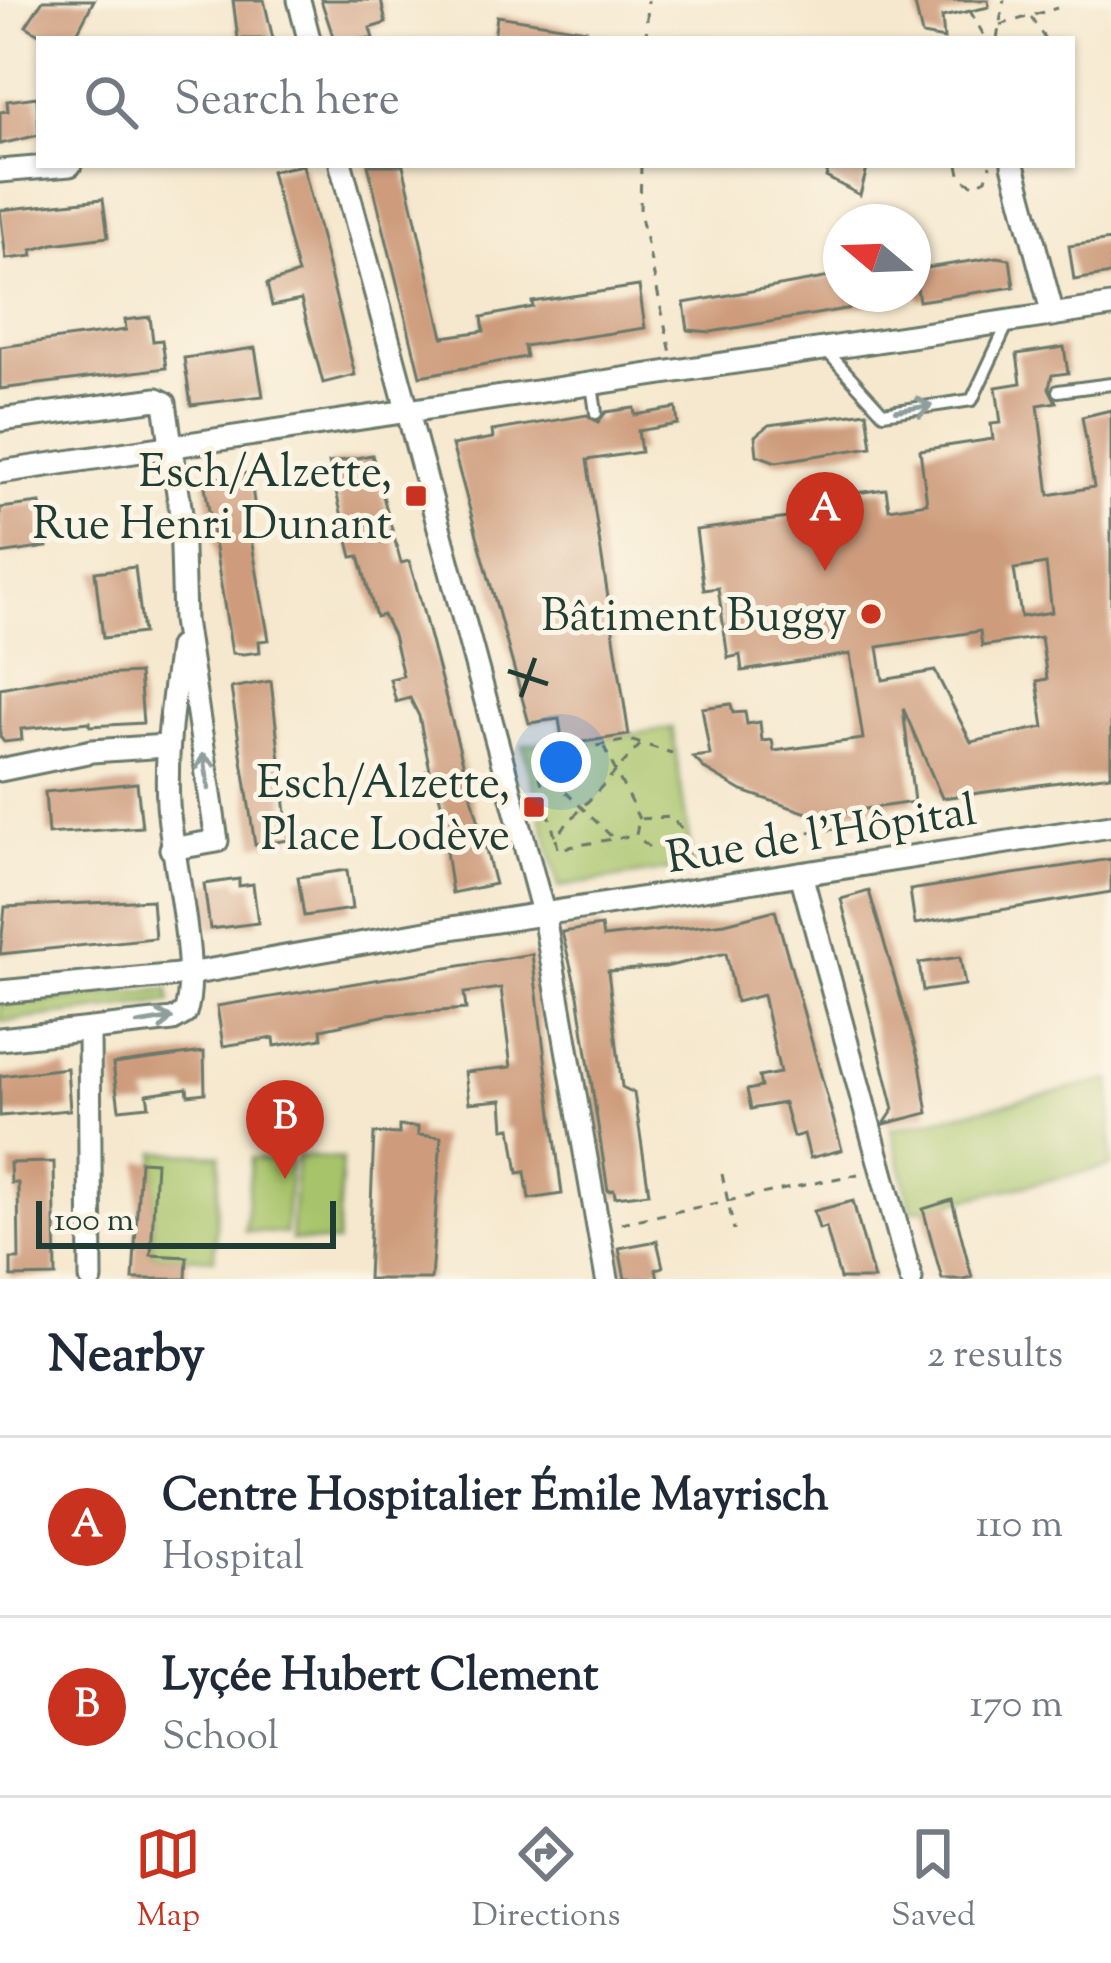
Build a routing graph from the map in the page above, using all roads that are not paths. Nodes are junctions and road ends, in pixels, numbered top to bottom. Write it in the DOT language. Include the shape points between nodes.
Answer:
graph roads {
  1 [pos="299,0"];
  2 [pos="308,36"];
  3 [pos="36,168"];
  4 [pos="342,168"];
  5 [pos="1013,168"];
  6 [pos="0,171"];
  7 [pos="1111,306"];
  8 [pos="1053,315"];
  9 [pos="1009,322"];
  10 [pos="826,350"];
  11 [pos="1111,384"];
  12 [pos="592,385"];
  13 [pos="1058,391"];
  14 [pos="596,413"];
  15 [pos="405,414"];
  16 [pos="0,419"];
  17 [pos="172,449"];
  18 [pos="0,472"];
  19 [pos="184,620"];
  20 [pos="166,746"];
  21 [pos="0,770"];
  22 [pos="1111,826"];
  23 [pos="171,848"];
  24 [pos="798,865"];
  25 [pos="544,916"];
  26 [pos="189,974"];
  27 [pos="0,992"];
  28 [pos="89,1030"];
  29 [pos="0,1039"];
  30 [pos="92,1279"];
  31 [pos="607,1279"];
  32 [pos="911,1279"];
  1 -- 2 [label="street"];
  3 -- 6 [label="street"];
  4 -- 15 [label="street"];
  5 -- 8 [label="street"];
  7 -- 8 [label="street"];
  8 -- 9 [label="street"];
  9 -- 10 [label="street"];
  10 -- 9 [label="lane, one-way" via="883,412 973,400"];
  10 -- 12 [label="street"];
  11 -- 13 [label="lane"];
  12 -- 14 [label="lane"];
  12 -- 15 [label="street"];
  15 -- 17 [label="street"];
  15 -- 25 [label="street"];
  16 -- 17 [label="street" via="157,399 165,403"];
  17 -- 18 [label="street"];
  17 -- 19 [label="street"];
  19 -- 20 [label="street"];
  23 -- 19 [label="street, one-way" via="217,841"];
  20 -- 21 [label="street"];
  20 -- 23 [label="street"];
  22 -- 24 [label="street, Rue de l'Hôpital"];
  23 -- 26 [label="street"];
  24 -- 25 [label="street, Rue de l'Hôpital"];
  24 -- 32 [label="street"];
  25 -- 26 [label="street, Rue de l'Hôpital"];
  25 -- 31 [label="street"];
  26 -- 27 [label="street, Rue de l'Hôpital"];
  28 -- 26 [label="street, one-way" via="185,1013"];
  28 -- 29 [label="street"];
  28 -- 30 [label="street"];
}
